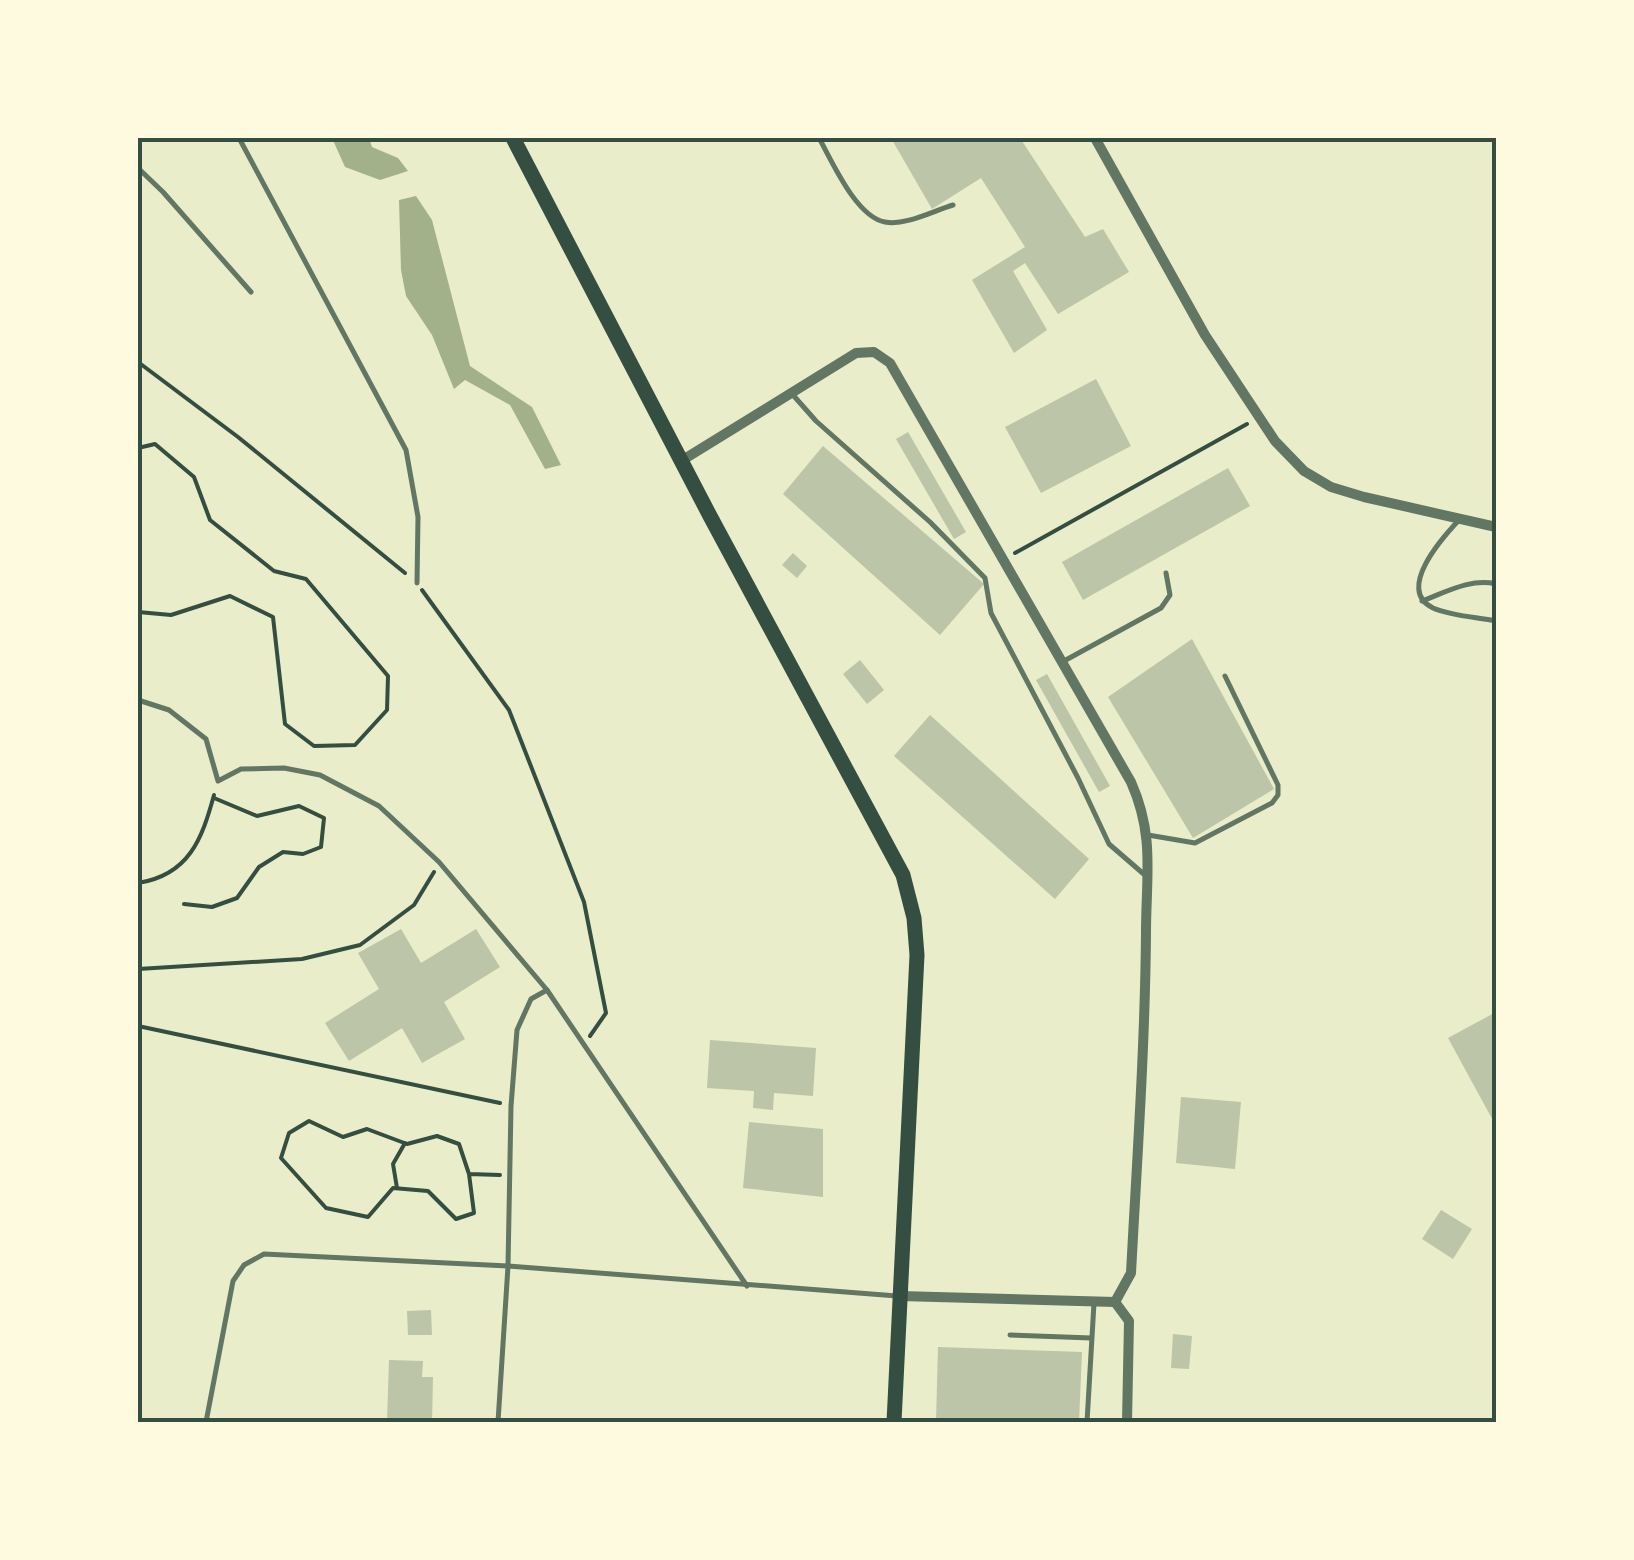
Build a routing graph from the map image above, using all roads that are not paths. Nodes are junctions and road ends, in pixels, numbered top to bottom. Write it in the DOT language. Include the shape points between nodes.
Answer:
graph roads {
  1 [pos="239,138"];
  2 [pos="513,138"];
  3 [pos="820,138"];
  4 [pos="1096,138"];
  5 [pos="138,168"];
  6 [pos="952,205"];
  7 [pos="251,292"];
  8 [pos="791,392"];
  9 [pos="681,461"];
  10 [pos="1460,518"];
  11 [pos="1496,527"];
  12 [pos="1166,573"];
  13 [pos="417,583"];
  14 [pos="1496,584"];
  15 [pos="1422,602"];
  16 [pos="1496,621"];
  17 [pos="1062,662"];
  18 [pos="1224,676"];
  19 [pos="138,700"];
  20 [pos="1148,834"];
  21 [pos="1148,877"];
  22 [pos="547,990"];
  23 [pos="508,1266"];
  24 [pos="747,1286"];
  25 [pos="900,1296"];
  26 [pos="1115,1302"];
  27 [pos="1094,1303"];
  28 [pos="1010,1335"];
  29 [pos="1091,1338"];
  30 [pos="206,1422"];
  31 [pos="498,1422"];
  32 [pos="894,1422"];
  33 [pos="1087,1422"];
  34 [pos="1127,1422"];
  1 -- 13 [label="lane" via="406,450 418,518"];
  2 -- 9 [label="main road"];
  3 -- 6 [label="lane" via="870,216 901,221"];
  4 -- 10 [label="street" via="1206,335 1275,441 1331,487"];
  5 -- 7 [label="lane"];
  8 -- 9 [label="street"];
  8 -- 17 [label="street" via="856,353 874,352 890,363"];
  8 -- 21 [label="lane" via="985,578 991,613 1109,844"];
  9 -- 25 [label="main road" via="902,876 914,918"];
  10 -- 11 [label="street"];
  10 -- 15 [label="lane" via="1431,553 1419,590"];
  12 -- 17 [label="lane" via="1170,594 1161,608"];
  14 -- 15 [label="lane" via="1466,585"];
  15 -- 16 [label="lane"];
  17 -- 20 [label="street" via="1131,782"];
  18 -- 20 [label="lane" via="1278,795 1195,844"];
  19 -- 22 [label="lane" via="170,710 206,739 218,781 241,770 284,768 320,775 379,806 439,862"];
  20 -- 21 [label="street"];
  21 -- 26 [label="street" via="1131,1273"];
  22 -- 23 [label="lane" via="531,1000 518,1030"];
  22 -- 24 [label="lane"];
  23 -- 24 [label="lane"];
  23 -- 30 [label="lane" via="264,1254 244,1264 234,1281"];
  23 -- 31 [label="lane"];
  24 -- 25 [label="lane"];
  25 -- 27 [label="street"];
  25 -- 32 [label="main road"];
  26 -- 27 [label="street"];
  26 -- 34 [label="street" via="1129,1321"];
  27 -- 29 [label="lane"];
  28 -- 29 [label="lane"];
  29 -- 33 [label="lane"];
}
